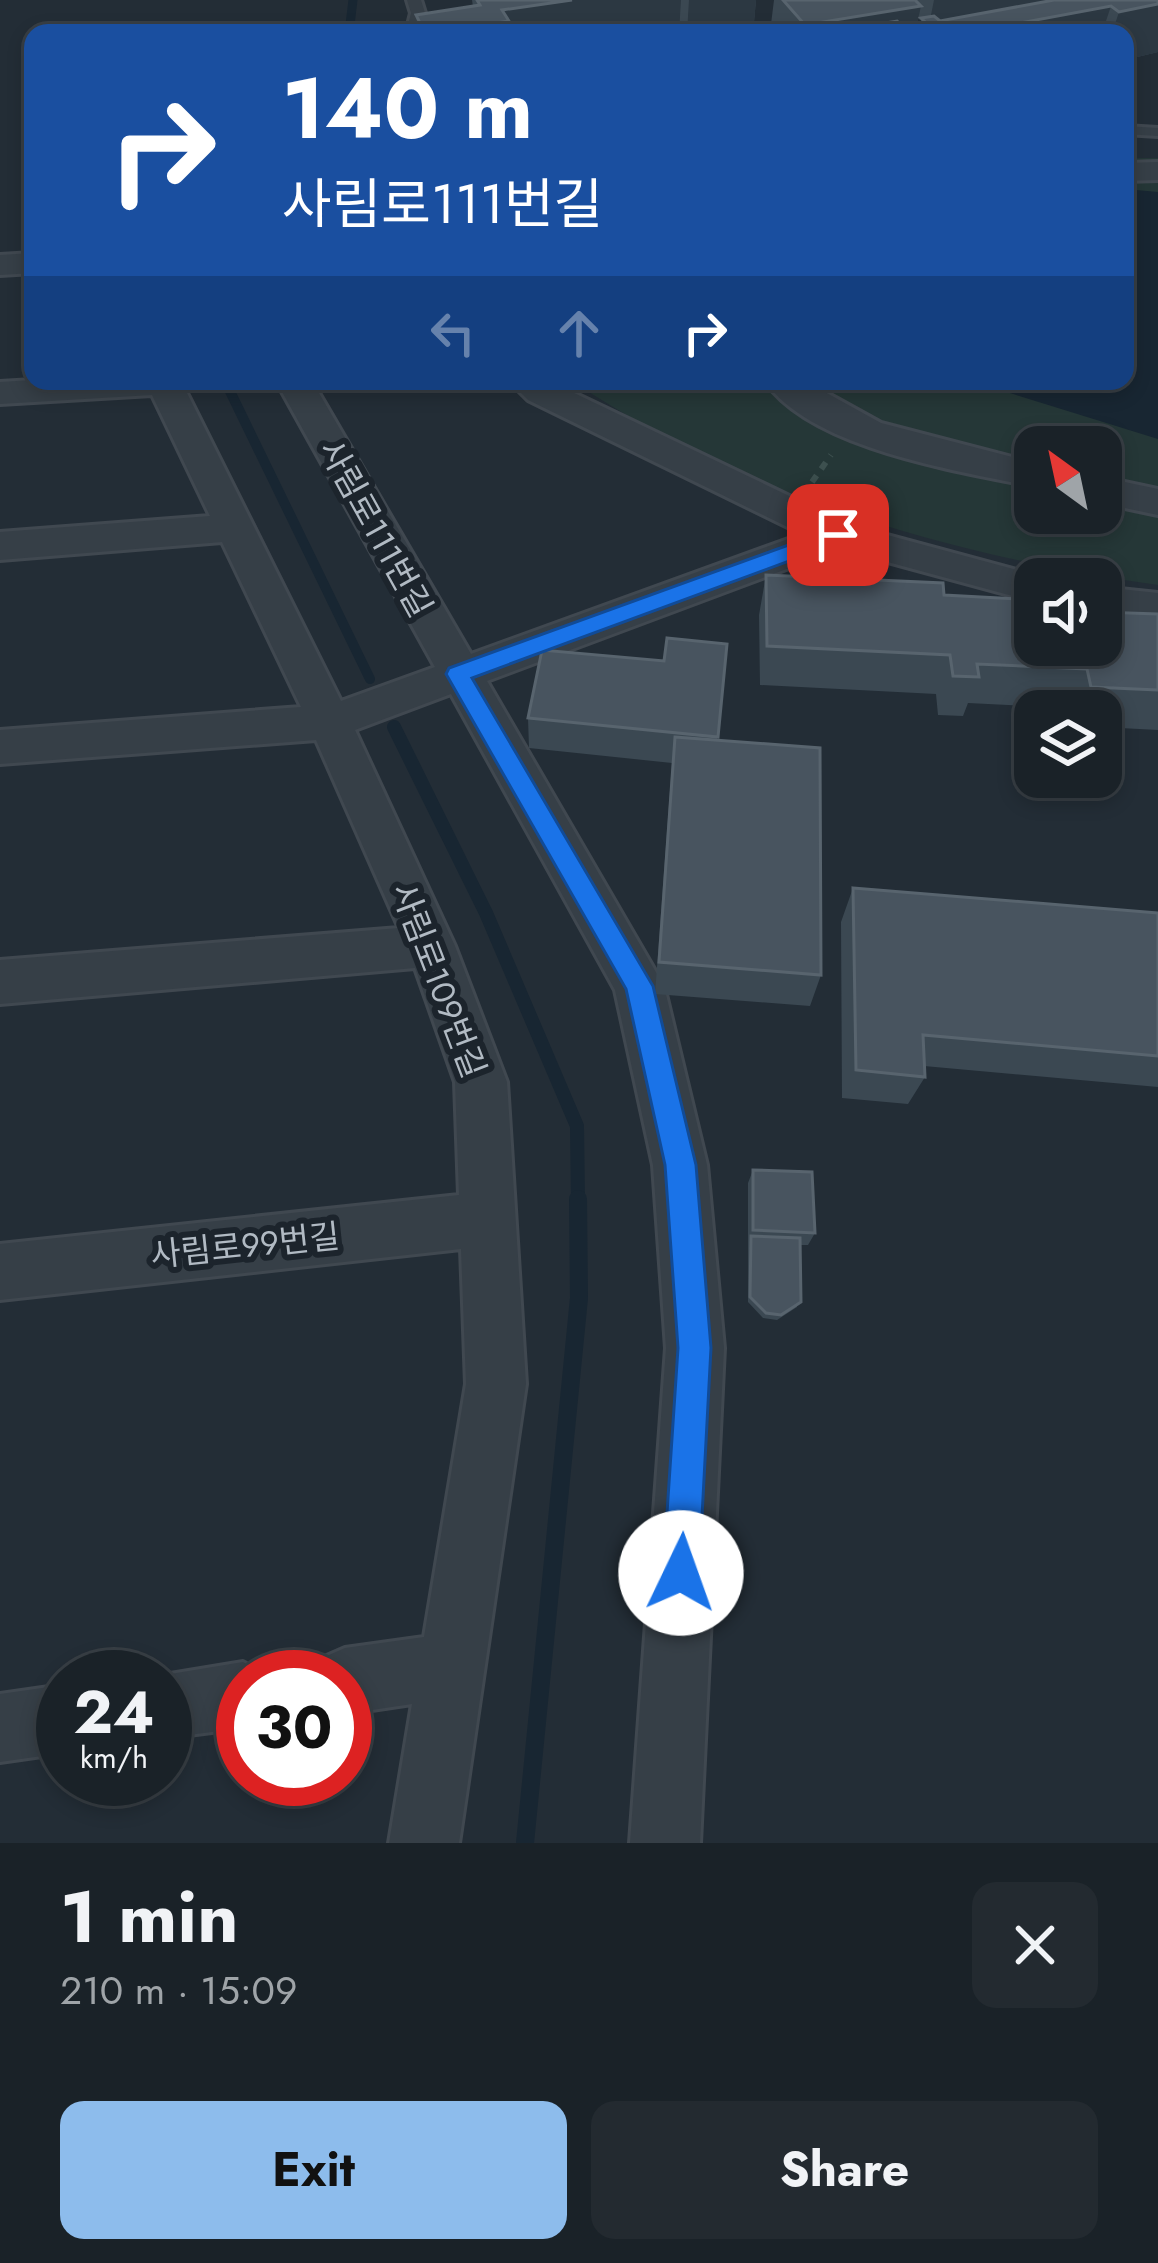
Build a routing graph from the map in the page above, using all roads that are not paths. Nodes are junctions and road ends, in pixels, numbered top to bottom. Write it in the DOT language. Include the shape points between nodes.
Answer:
graph roads {
  1 [pos="45,390"];
  2 [pos="168,390"];
  3 [pos="299,390"];
  4 [pos="538,390"];
  5 [pos="793,390"];
  6 [pos="0,393"];
  7 [pos="1014,470"];
  8 [pos="1122,494"];
  9 [pos="1158,502"];
  10 [pos="238,527"];
  11 [pos="838,535"];
  12 [pos="0,546"];
  13 [pos="1014,582"];
  14 [pos="1122,604"];
  15 [pos="1158,608"];
  16 [pos="458,674"];
  17 [pos="330,722"];
  18 [pos="0,747"];
  19 [pos="431,946"];
  20 [pos="0,982"];
  21 [pos="490,1219"];
  22 [pos="0,1272"];
  23 [pos="450,1666"];
  24 [pos="372,1677"];
  25 [pos="36,1723"];
  26 [pos="0,1728"];
  27 [pos="424,1843"];
  28 [pos="665,1843"];
  1 -- 6 [label="street"];
  2 -- 10 [label="street, 사림로109번길"];
  3 -- 16 [label="street, 사림로111번길"];
  4 -- 11 [label="street"];
  5 -- 7 [label="street" via="854,424"];
  8 -- 9 [label="street"];
  10 -- 12 [label="street"];
  10 -- 17 [label="street, 사림로109번길"];
  11 -- 13 [label="street"];
  11 -- 16 [label="street"];
  14 -- 15 [label="street"];
  16 -- 17 [label="street"];
  16 -- 28 [label="street, 사림로111번길" via="639,986 680,1165 694,1348"];
  17 -- 18 [label="street"];
  17 -- 19 [label="street, 사림로109번길"];
  19 -- 20 [label="street"];
  19 -- 21 [label="street, 사림로109번길" via="481,1082"];
  21 -- 22 [label="street, 사림로99번길"];
  21 -- 23 [label="street, 사림로109번길" via="496,1384"];
  23 -- 24 [label="street"];
  23 -- 27 [label="street, 사림로109번길"];
  25 -- 26 [label="street"];
}
